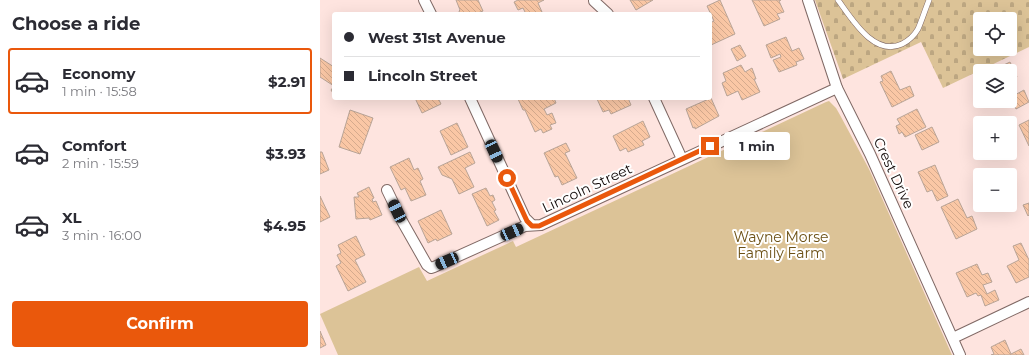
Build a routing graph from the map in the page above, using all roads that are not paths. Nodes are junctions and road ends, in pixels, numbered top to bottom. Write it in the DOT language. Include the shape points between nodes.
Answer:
graph roads {
  1 [pos="424,0"];
  2 [pos="808,0"];
  3 [pos="838,0"];
  4 [pos="929,0"];
  5 [pos="594,1"];
  6 [pos="430,12"];
  7 [pos="606,12"];
  8 [pos="836,88"];
  9 [pos="471,100"];
  10 [pos="655,100"];
  11 [pos="682,159"];
  12 [pos="387,190"];
  13 [pos="532,226"];
  14 [pos="1029,302"];
  15 [pos="953,338"];
  16 [pos="960,355"];
  1 -- 6 [label="street"];
  2 -- 8 [label="street, Crest Drive"];
  3 -- 4 [label="lane" via="869,37 881,46 892,47 904,43 914,34"];
  5 -- 7 [label="street"];
  8 -- 11 [label="street, Lincoln Street"];
  8 -- 15 [label="street, Crest Drive" via="870,154"];
  9 -- 13 [label="street" via="525,218"];
  10 -- 11 [label="street"];
  11 -- 13 [label="street, Lincoln Street" via="542,225"];
  12 -- 13 [label="street, Lincoln Street" via="402,221 431,268 525,226"];
  14 -- 15 [label="street"];
  15 -- 16 [label="street, Crest Drive"];
}
